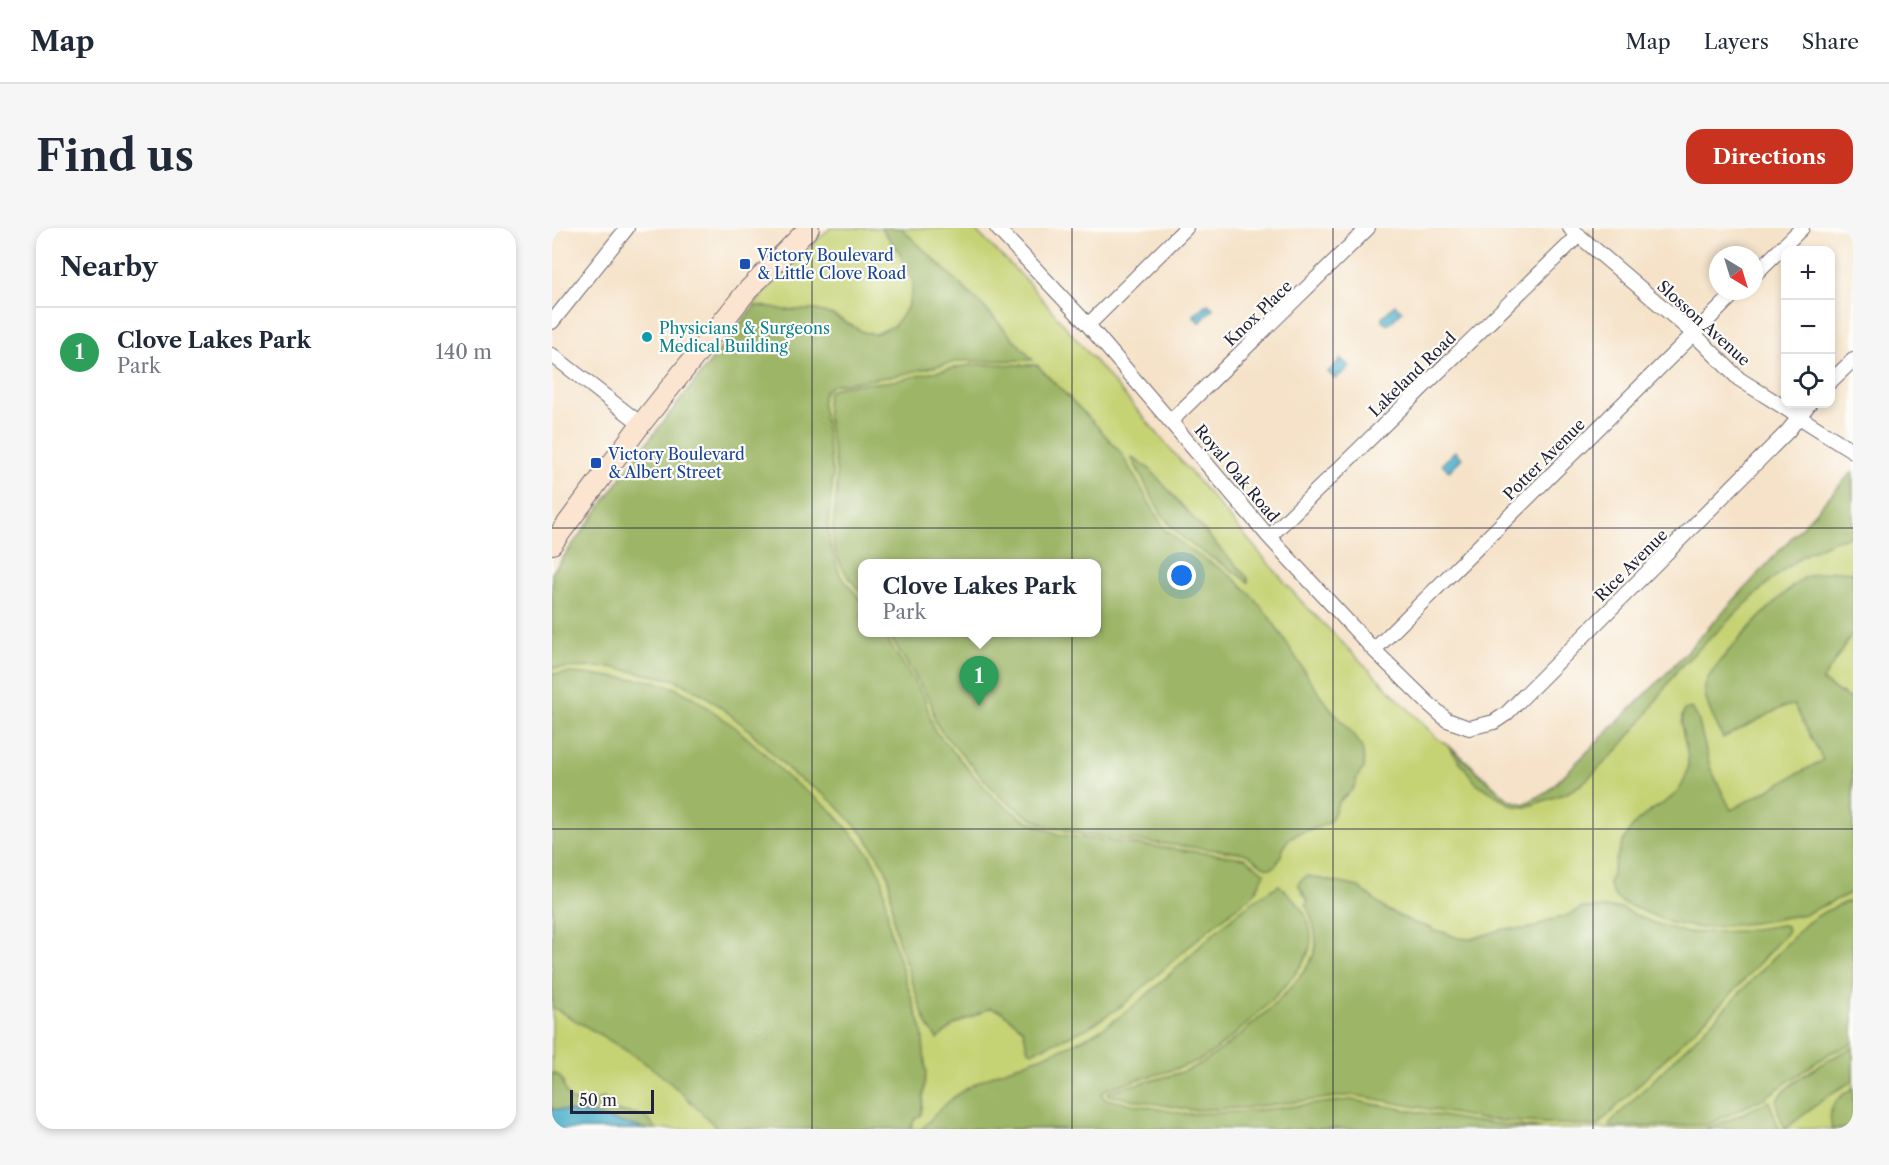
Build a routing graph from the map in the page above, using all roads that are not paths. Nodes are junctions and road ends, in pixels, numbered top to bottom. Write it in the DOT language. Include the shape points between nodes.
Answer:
graph roads {
  1 [pos="627,228"];
  2 [pos="808,228"];
  3 [pos="997,228"];
  4 [pos="1186,228"];
  5 [pos="1368,228"];
  6 [pos="1802,228"];
  7 [pos="1575,231"];
  8 [pos="1763,266"];
  9 [pos="1728,300"];
  10 [pos="552,322"];
  11 [pos="1088,325"];
  12 [pos="1694,334"];
  13 [pos="552,355"];
  14 [pos="1853,360"];
  15 [pos="1835,377"];
  16 [pos="1806,408"];
  17 [pos="1798,418"];
  18 [pos="1171,421"];
  19 [pos="641,424"];
  20 [pos="1853,452"];
  21 [pos="1269,537"];
  22 [pos="552,544"];
  23 [pos="1374,650"];
  24 [pos="1463,727"];
  1 -- 10 [label="street"];
  2 -- 19 [label="main road" via="747,291"];
  3 -- 11 [label="street, Royal Oak Road"];
  4 -- 11 [label="street"];
  5 -- 18 [label="street, Knox Place"];
  6 -- 8 [label="street"];
  7 -- 12 [label="street, Slosson Avenue"];
  7 -- 21 [label="street, Lakeland Road"];
  9 -- 12 [label="street, Potter Avenue"];
  11 -- 18 [label="street, Royal Oak Road"];
  12 -- 17 [label="street, Slosson Avenue" via="1739,379"];
  12 -- 23 [label="street, Potter Avenue"];
  13 -- 19 [label="street"];
  14 -- 15 [label="street"];
  16 -- 17 [label="street, Rice Avenue"];
  17 -- 20 [label="street, Slosson Avenue"];
  17 -- 24 [label="street, Rice Avenue" via="1506,714 1485,725"];
  18 -- 21 [label="street, Royal Oak Road"];
  19 -- 22 [label="main road"];
  21 -- 23 [label="street, Royal Oak Road"];
  23 -- 24 [label="street, Royal Oak Road" via="1447,720"];
}
